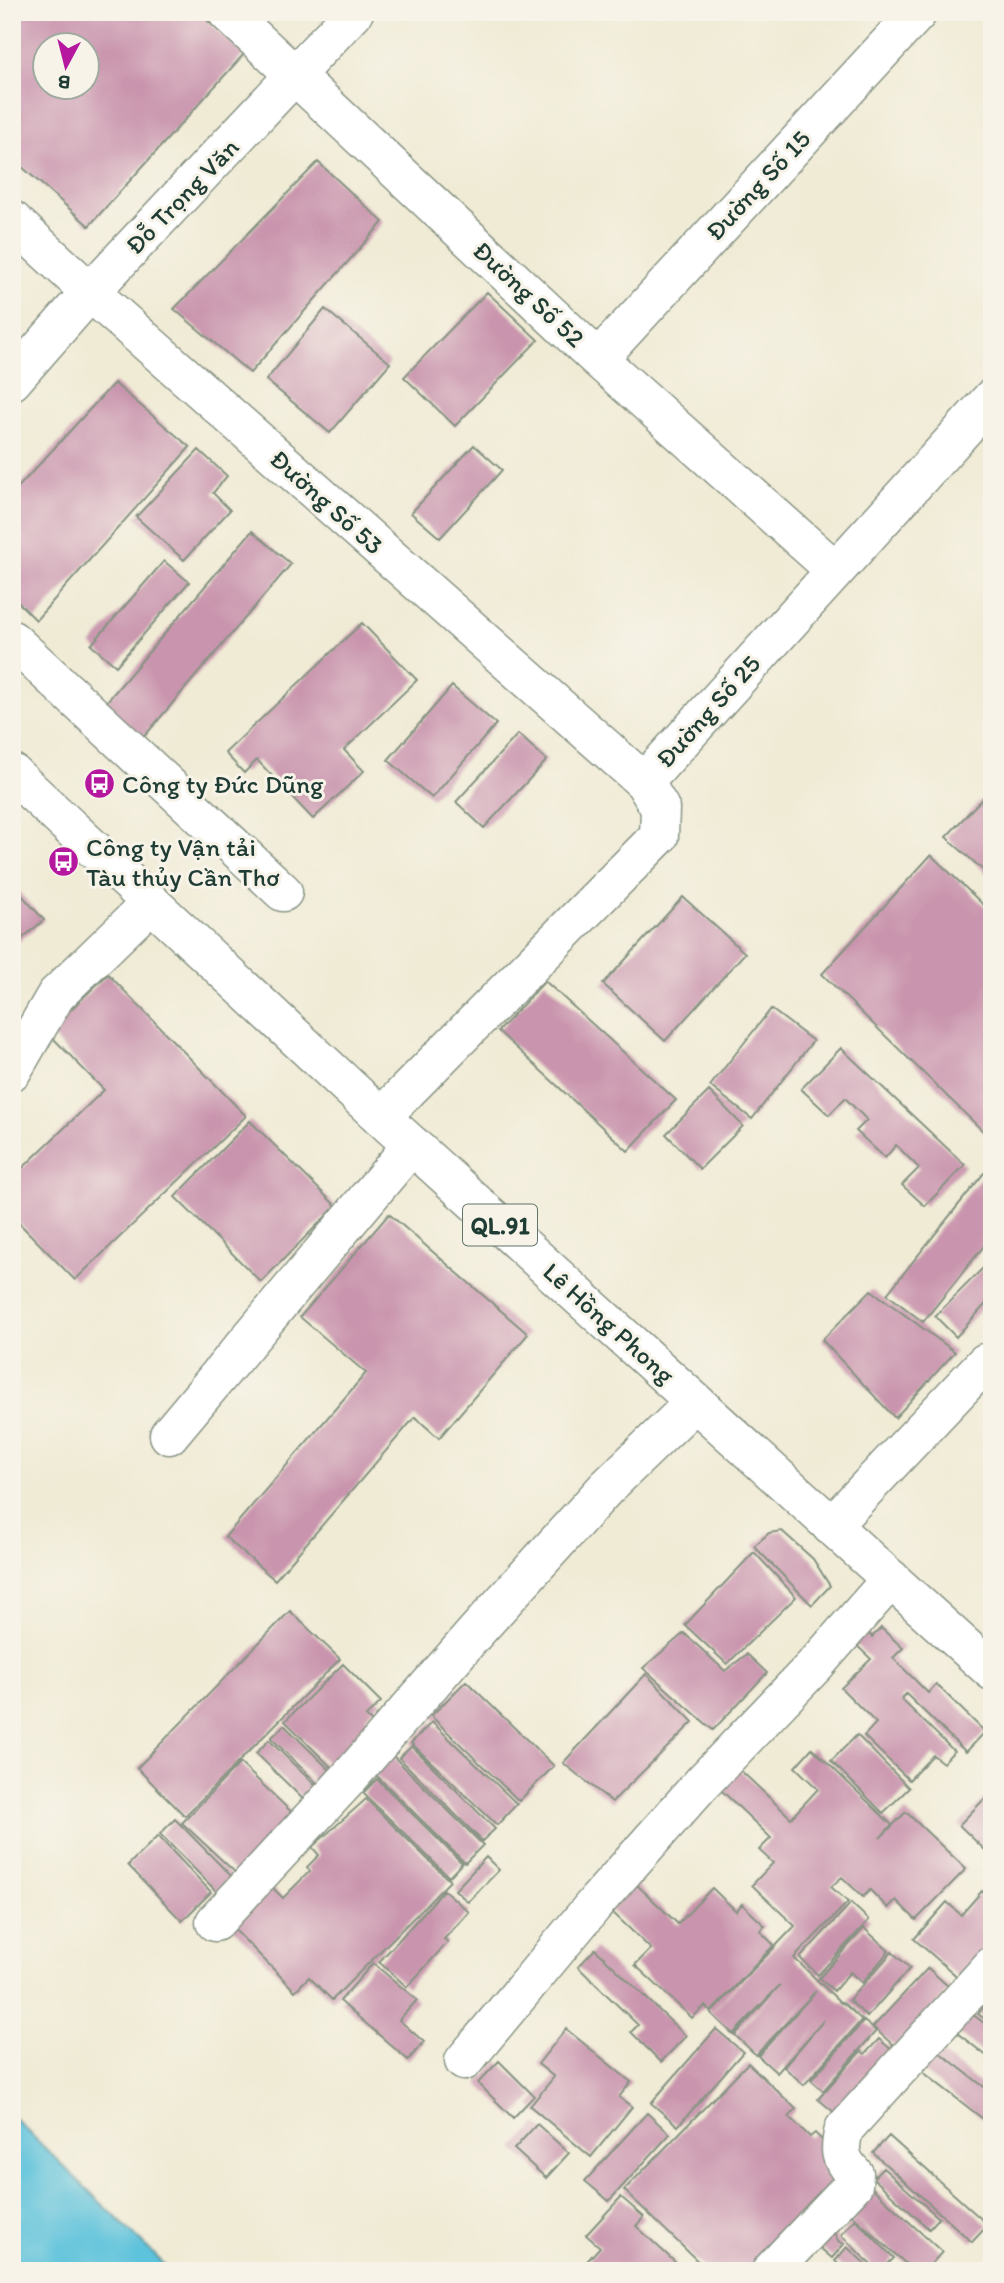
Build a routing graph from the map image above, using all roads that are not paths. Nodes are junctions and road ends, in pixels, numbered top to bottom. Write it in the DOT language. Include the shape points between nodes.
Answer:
graph roads {
  1 [pos="227,12"];
  2 [pos="354,12"];
  3 [pos="918,12"];
  4 [pos="296,76"];
  5 [pos="12,220"];
  6 [pos="90,292"];
  7 [pos="598,359"];
  8 [pos="12,381"];
  9 [pos="992,398"];
  10 [pos="835,570"];
  11 [pos="12,640"];
  12 [pos="12,773"];
  13 [pos="644,782"];
  14 [pos="283,892"];
  15 [pos="151,903"];
  16 [pos="12,1070"];
  17 [pos="381,1117"];
  18 [pos="412,1145"];
  19 [pos="989,1361"];
  20 [pos="695,1402"];
  21 [pos="169,1435"];
  22 [pos="831,1526"];
  23 [pos="891,1579"];
  24 [pos="992,1671"];
  25 [pos="215,1922"];
  26 [pos="992,1966"];
  27 [pos="464,2061"];
  28 [pos="772,2271"];
  1 -- 4 [label="main road, Đường Số 52"];
  2 -- 4 [label="main road, Đỗ Trọng Văn"];
  3 -- 7 [label="main road, Đường Số 15"];
  4 -- 6 [label="main road, Đỗ Trọng Văn"];
  4 -- 7 [label="main road, Đường Số 52"];
  5 -- 6 [label="main road, Đường Số 53"];
  6 -- 8 [label="main road, Đỗ Trọng Văn"];
  6 -- 13 [label="main road, Đường Số 53"];
  7 -- 10 [label="main road, Đường Số 52"];
  9 -- 10 [label="main road, Đường Số 25"];
  10 -- 13 [label="main road, Đường Số 25"];
  11 -- 14 [label="main road"];
  12 -- 15 [label="main road, Lê Hồng Phong / QL.91"];
  13 -- 17 [label="main road, Đường Số 25" via="660,808 659,836"];
  15 -- 16 [label="main road" via="56,995"];
  15 -- 17 [label="main road, Lê Hồng Phong / QL.91"];
  17 -- 18 [label="main road, Lê Hồng Phong / QL.91"];
  18 -- 20 [label="main road, Lê Hồng Phong / QL.91"];
  18 -- 21 [label="main road"];
  19 -- 22 [label="main road"];
  20 -- 22 [label="main road, Lê Hồng Phong / QL.91"];
  20 -- 25 [label="main road" via="606,1488"];
  22 -- 23 [label="main road, Lê Hồng Phong / QL.91"];
  23 -- 24 [label="main road, Lê Hồng Phong / QL.91"];
  23 -- 27 [label="main road" via="598,1900"];
  26 -- 28 [label="main road" via="844,2129 842,2158 854,2174 853,2185"];
}
